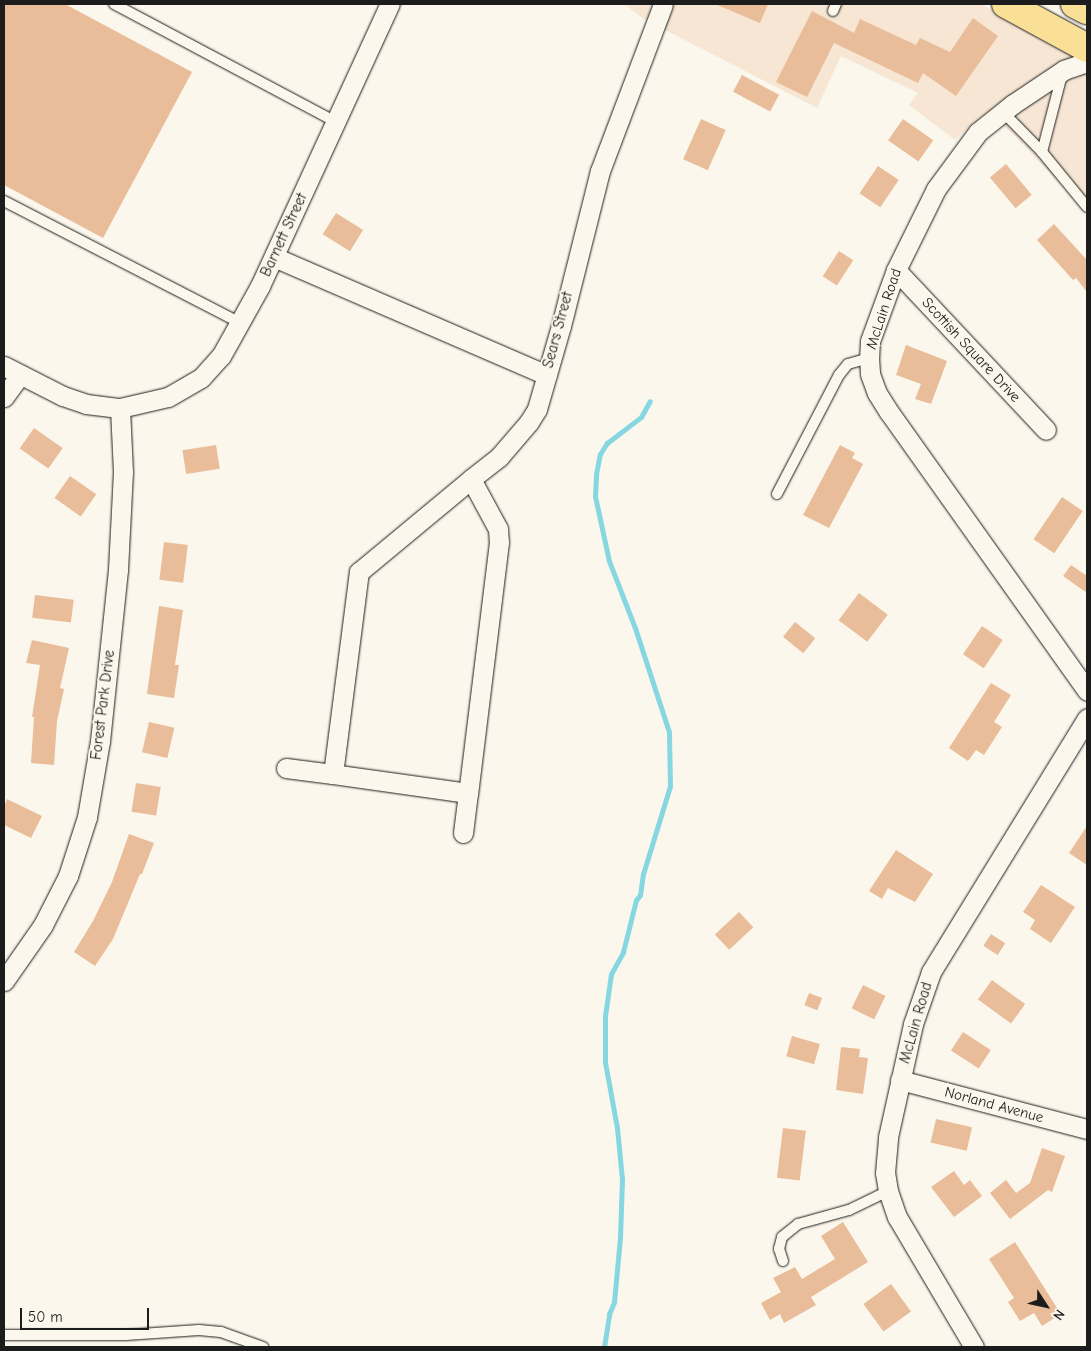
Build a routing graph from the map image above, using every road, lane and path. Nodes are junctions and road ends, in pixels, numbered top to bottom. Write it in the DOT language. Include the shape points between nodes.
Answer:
graph roads {
  1 [pos="114,4"];
  2 [pos="390,4"];
  3 [pos="663,4"];
  4 [pos="1006,4"];
  5 [pos="1075,4"];
  6 [pos="1087,10"];
  7 [pos="1087,48"];
  8 [pos="1087,62"];
  9 [pos="1064,70"];
  10 [pos="1004,112"];
  11 [pos="336,122"];
  12 [pos="1042,152"];
  13 [pos="4,201"];
  14 [pos="1085,201"];
  15 [pos="274,257"];
  16 [pos="896,270"];
  17 [pos="240,323"];
  18 [pos="869,358"];
  19 [pos="12,370"];
  20 [pos="546,375"];
  21 [pos="4,397"];
  22 [pos="120,408"];
  23 [pos="1046,430"];
  24 [pos="471,478"];
  25 [pos="776,494"];
  26 [pos="1087,691"];
  27 [pos="1087,718"];
  28 [pos="286,768"];
  29 [pos="333,774"];
  30 [pos="468,793"];
  31 [pos="463,833"];
  32 [pos="4,981"];
  33 [pos="900,1080"];
  34 [pos="1087,1129"];
  35 [pos="888,1192"];
  36 [pos="783,1261"];
  37 [pos="4,1335"];
  38 [pos="264,1347"];
  39 [pos="974,1347"];
  1 -- 11 [label="lane"];
  2 -- 11 [label="street, Barnett Street"];
  3 -- 20 [label="street, Sears Street" via="600,171"];
  4 -- 7 [label="main road"];
  5 -- 6 [label="main road"];
  8 -- 9 [label="street, McLain Road"];
  9 -- 10 [label="street, McLain Road"];
  9 -- 12 [label="lane"];
  10 -- 12 [label="lane"];
  10 -- 16 [label="street, McLain Road" via="978,132 936,189"];
  11 -- 15 [label="street, Barnett Street"];
  12 -- 14 [label="lane"];
  13 -- 17 [label="lane"];
  15 -- 17 [label="street, Barnett Street"];
  15 -- 20 [label="street, Sears Street"];
  16 -- 18 [label="street, McLain Road" via="870,341"];
  16 -- 23 [label="street, Scottish Square Drive"];
  17 -- 22 [label="street, Barnett Street" via="221,356 201,378 168,397"];
  18 -- 25 [label="lane" via="848,364 839,374"];
  18 -- 26 [label="street, McLain Road" via="870,374 877,393 889,412"];
  19 -- 21 [label="street"];
  19 -- 22 [label="street, Barnett Street" via="86,404"];
  20 -- 24 [label="street" via="530,422 499,456"];
  22 -- 32 [label="street, Forest Park Drive" via="123,472 118,570 100,741 87,817 64,884 43,925"];
  24 -- 29 [label="street" via="359,572"];
  24 -- 30 [label="street" via="498,529 499,542"];
  27 -- 33 [label="street, McLain Road" via="931,972 913,1024"];
  28 -- 29 [label="street"];
  29 -- 30 [label="street"];
  30 -- 31 [label="street"];
  33 -- 34 [label="street, Norland Avenue"];
  33 -- 35 [label="street, McLain Road" via="888,1137 885,1168"];
  35 -- 36 [label="lane" via="849,1210 798,1224 782,1237 779,1250"];
  35 -- 39 [label="street, McLain Road" via="909,1239"];
  37 -- 38 [label="lane" via="126,1335 199,1330 221,1332"];
}
